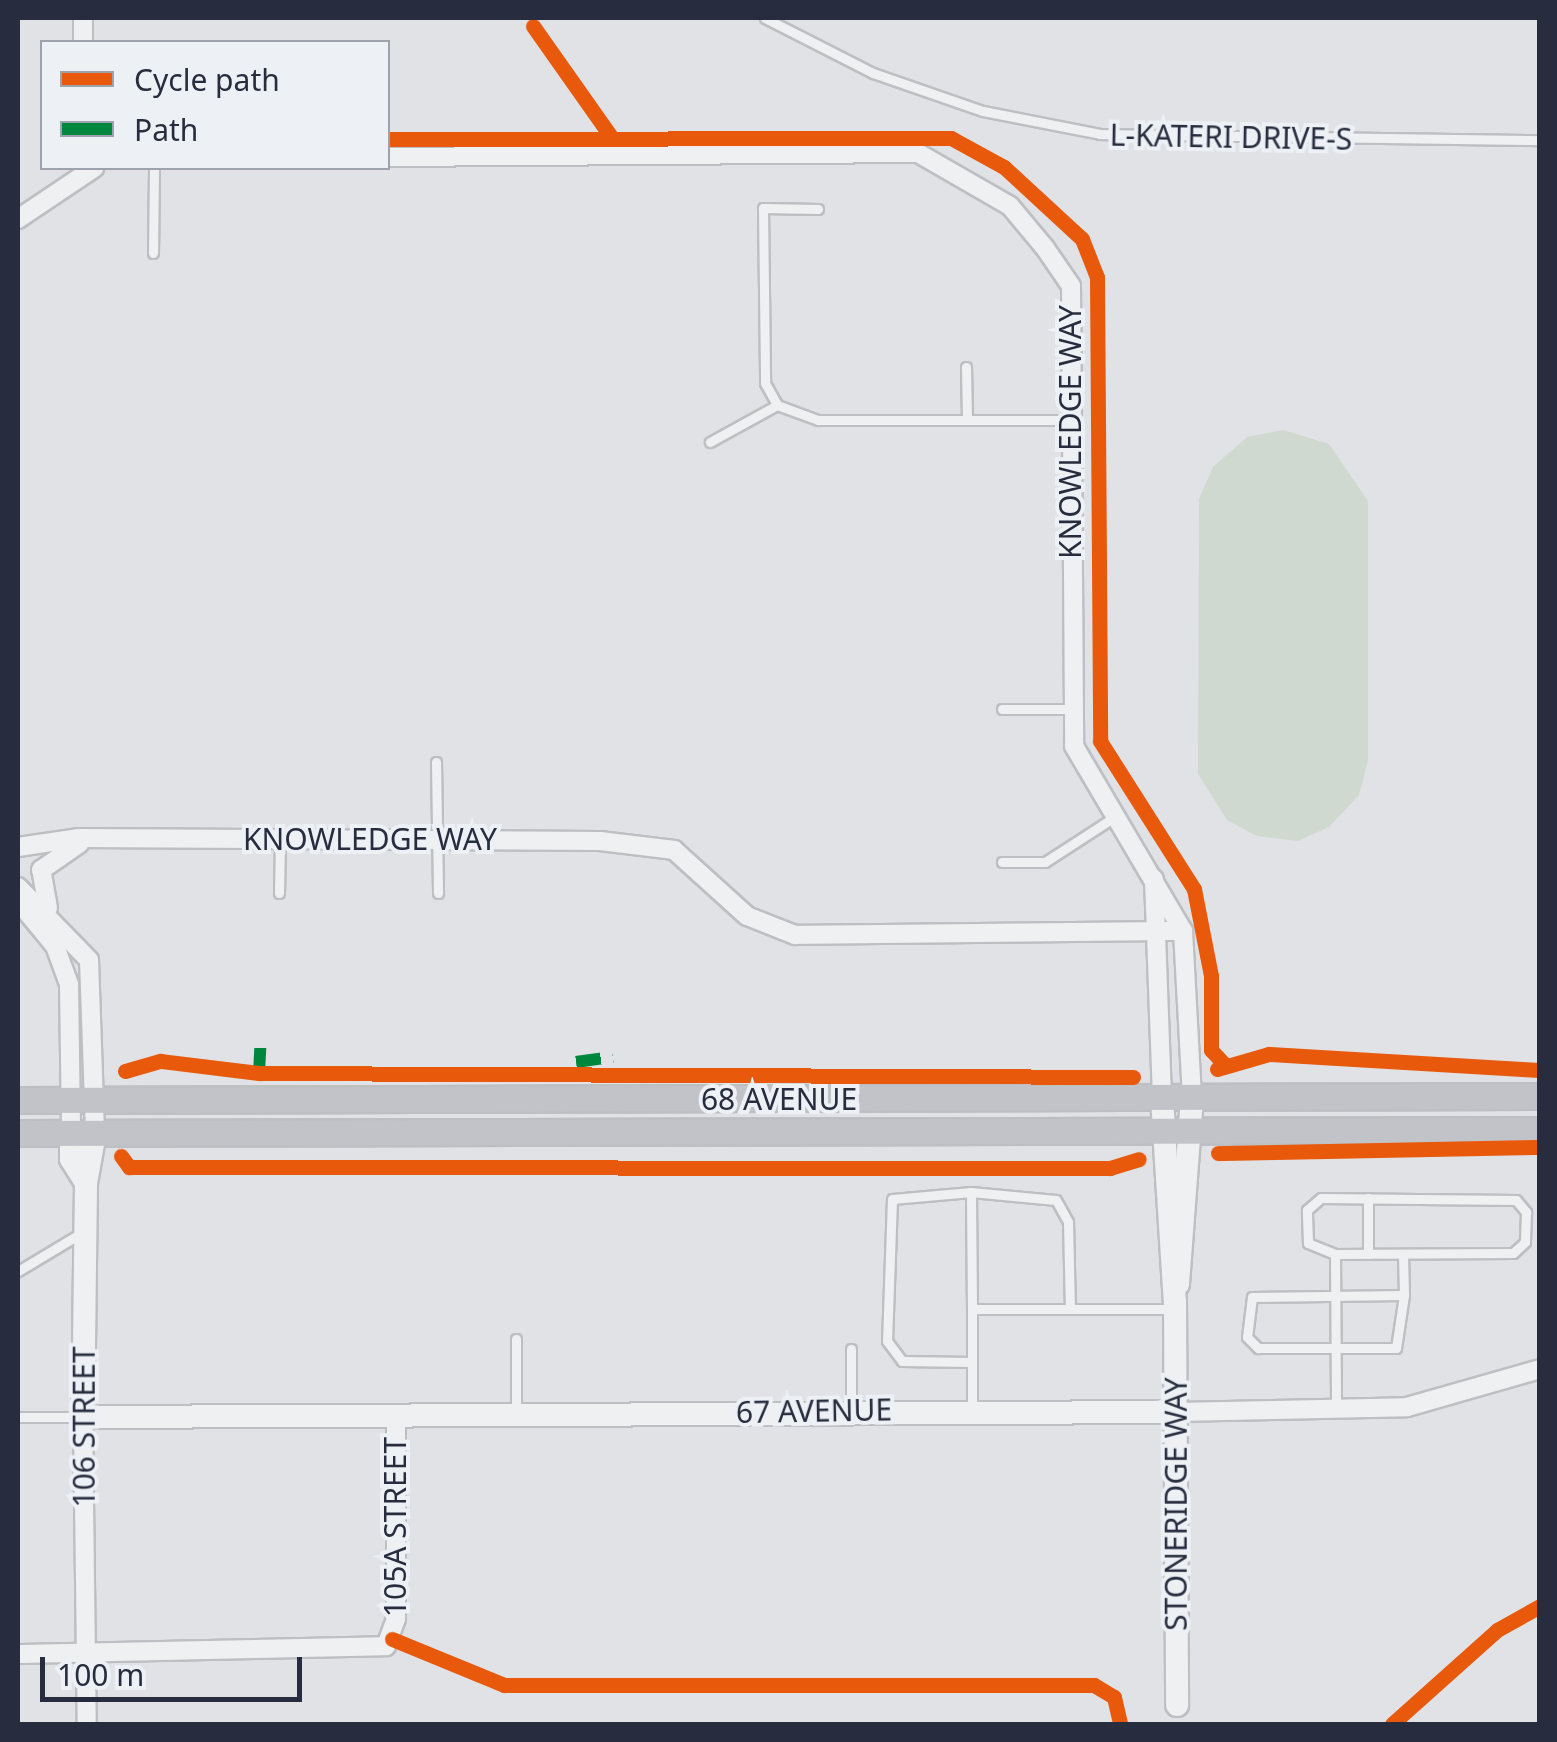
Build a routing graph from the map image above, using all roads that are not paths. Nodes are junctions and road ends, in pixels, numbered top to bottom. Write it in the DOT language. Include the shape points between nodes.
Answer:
graph roads {
  1 [pos="765,18"];
  2 [pos="1540,140"];
  3 [pos="390,157"];
  4 [pos="86,170"];
  5 [pos="154,170"];
  6 [pos="818,209"];
  7 [pos="18,219"];
  8 [pos="153,252"];
  9 [pos="966,367"];
  10 [pos="776,405"];
  11 [pos="967,420"];
  12 [pos="1071,420"];
  13 [pos="710,442"];
  14 [pos="1002,709"];
  15 [pos="1068,709"];
  16 [pos="436,762"];
  17 [pos="1117,816"];
  18 [pos="90,838"];
  19 [pos="280,838"];
  20 [pos="437,838"];
  21 [pos="18,846"];
  22 [pos="1002,862"];
  23 [pos="1153,874"];
  24 [pos="18,887"];
  25 [pos="280,893"];
  26 [pos="438,893"];
  27 [pos="18,901"];
  28 [pos="48,910"];
  29 [pos="1184,931"];
  30 [pos="1160,932"];
  31 [pos="1540,1096"];
  32 [pos="1162,1098"];
  33 [pos="1192,1098"];
  34 [pos="83,1099"];
  35 [pos="18,1100"];
  36 [pos="1540,1130"];
  37 [pos="1163,1132"];
  38 [pos="1192,1132"];
  39 [pos="18,1133"];
  40 [pos="83,1133"];
  41 [pos="971,1192"];
  42 [pos="1368,1198"];
  43 [pos="85,1230"];
  44 [pos="1335,1254"];
  45 [pos="1368,1254"];
  46 [pos="1404,1254"];
  47 [pos="23,1271"];
  48 [pos="1404,1295"];
  49 [pos="1336,1296"];
  50 [pos="1175,1305"];
  51 [pos="972,1309"];
  52 [pos="1070,1309"];
  53 [pos="516,1339"];
  54 [pos="1336,1347"];
  55 [pos="851,1349"];
  56 [pos="972,1362"];
  57 [pos="1540,1369"];
  58 [pos="851,1410"];
  59 [pos="972,1410"];
  60 [pos="1176,1412"];
  61 [pos="1336,1413"];
  62 [pos="83,1416"];
  63 [pos="396,1416"];
  64 [pos="516,1416"];
  65 [pos="18,1417"];
  66 [pos="18,1654"];
  67 [pos="83,1655"];
  68 [pos="1177,1705"];
  69 [pos="87,1724"];
  1 -- 2 [label="lane, L-KATERI DRIVE-S" via="873,73 983,111 1100,134"];
  3 -- 12 [label="street, KNOWLEDGE WAY" via="918,153 951,166 1010,206 1071,286"];
  4 -- 7 [label="street"];
  5 -- 8 [label="lane"];
  6 -- 10 [label="lane" via="763,208 765,383"];
  9 -- 11 [label="lane"];
  10 -- 11 [label="lane" via="818,420"];
  10 -- 13 [label="lane"];
  11 -- 12 [label="lane"];
  12 -- 15 [label="street, KNOWLEDGE WAY"];
  14 -- 15 [label="lane"];
  15 -- 17 [label="street, KNOWLEDGE WAY" via="1074,746"];
  16 -- 20 [label="lane"];
  17 -- 22 [label="lane" via="1045,862"];
  17 -- 23 [label="street, KNOWLEDGE WAY"];
  18 -- 19 [label="street, KNOWLEDGE WAY"];
  18 -- 21 [label="street, KNOWLEDGE WAY"];
  18 -- 28 [label="street, KNOWLEDGE WAY" via="54,853 41,870"];
  19 -- 20 [label="street, KNOWLEDGE WAY"];
  19 -- 25 [label="lane"];
  20 -- 26 [label="lane"];
  20 -- 30 [label="street, KNOWLEDGE WAY" via="674,850 748,916 795,935"];
  23 -- 29 [label="street, KNOWLEDGE WAY"];
  23 -- 30 [label="street, KNOWLEDGE WAY"];
  24 -- 28 [label="street"];
  27 -- 34 [label="street" via="64,963"];
  28 -- 34 [label="street" via="92,970"];
  29 -- 30 [label="street, KNOWLEDGE WAY"];
  29 -- 33 [label="street, KNOWLEDGE WAY"];
  30 -- 32 [label="street, KNOWLEDGE WAY"];
  31 -- 33 [label="main road, 68 AVENUE"];
  32 -- 33 [label="main road, 68 AVENUE"];
  32 -- 34 [label="main road, 68 AVENUE"];
  32 -- 37 [label="street, KNOWLEDGE WAY"];
  33 -- 38 [label="street, KNOWLEDGE WAY"];
  34 -- 35 [label="main road, 68 AVENUE"];
  34 -- 40 [label="street"];
  36 -- 38 [label="main road, 68 AVENUE"];
  37 -- 38 [label="main road, 68 AVENUE"];
  37 -- 40 [label="main road, 68 AVENUE"];
  37 -- 50 [label="street, STONERIDGE WAY"];
  38 -- 50 [label="street, STONERIDGE WAY"];
  39 -- 40 [label="main road, 68 AVENUE"];
  40 -- 43 [label="street, 106 STREET" via="71,1159 86,1183"];
  41 -- 51 [label="lane"];
  41 -- 52 [label="lane" via="1056,1200 1068,1222"];
  41 -- 56 [label="lane" via="892,1199 886,1306 892,1356"];
  42 -- 44 [label="lane" via="1321,1198 1307,1210 1308,1243"];
  42 -- 45 [label="lane"];
  42 -- 46 [label="lane" via="1524,1206 1525,1242 1513,1253"];
  43 -- 47 [label="lane"];
  43 -- 62 [label="street, 106 STREET"];
  44 -- 45 [label="lane"];
  44 -- 49 [label="lane"];
  45 -- 46 [label="lane"];
  46 -- 48 [label="lane"];
  48 -- 49 [label="lane"];
  48 -- 54 [label="lane" via="1396,1348"];
  49 -- 54 [label="lane"];
  49 -- 54 [label="lane" via="1257,1296 1246,1307 1253,1347"];
  50 -- 52 [label="lane"];
  50 -- 60 [label="street, STONERIDGE WAY"];
  51 -- 52 [label="lane"];
  51 -- 56 [label="lane"];
  53 -- 64 [label="lane"];
  54 -- 61 [label="lane"];
  55 -- 58 [label="lane"];
  56 -- 59 [label="lane"];
  57 -- 61 [label="street, 67 AVENUE" via="1448,1399"];
  58 -- 59 [label="street, 67 AVENUE"];
  58 -- 64 [label="street, 67 AVENUE"];
  59 -- 60 [label="street, 67 AVENUE"];
  60 -- 61 [label="street, 67 AVENUE"];
  60 -- 68 [label="street, STONERIDGE WAY"];
  62 -- 63 [label="street, 67 AVENUE"];
  62 -- 65 [label="lane"];
  62 -- 67 [label="street, 106 STREET"];
  63 -- 64 [label="street, 67 AVENUE"];
  63 -- 67 [label="street, 105A STREET" via="392,1639 368,1651"];
  66 -- 67 [label="street"];
  67 -- 69 [label="street, 106 STREET"];
}
